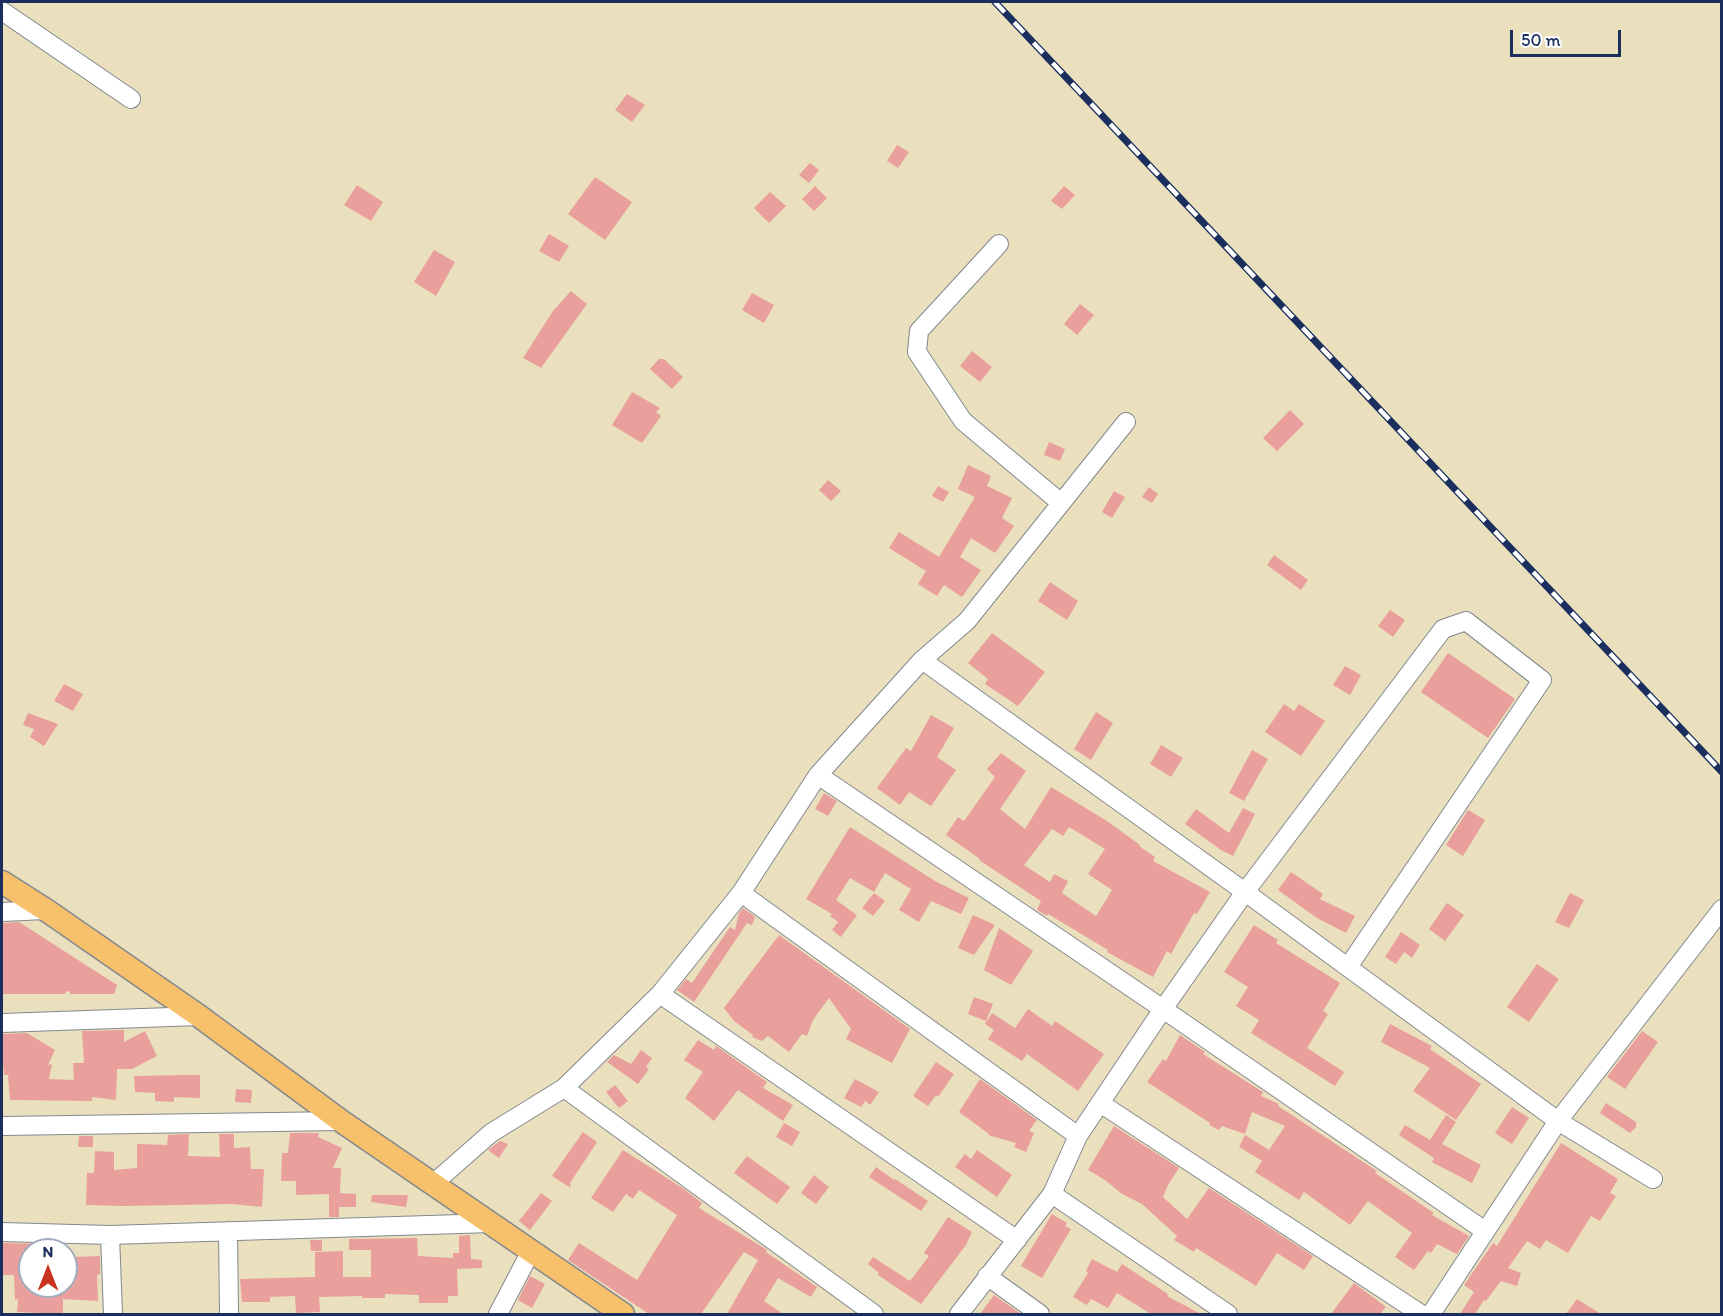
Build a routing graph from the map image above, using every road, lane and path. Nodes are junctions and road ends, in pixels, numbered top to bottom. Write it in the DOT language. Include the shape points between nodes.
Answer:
graph roads {
  1 [pos="2,11"];
  2 [pos="131,99"];
  3 [pos="999,244"];
  4 [pos="1126,422"];
  5 [pos="1061,503"];
  6 [pos="922,660"];
  7 [pos="818,775"];
  8 [pos="2,882"];
  9 [pos="741,892"];
  10 [pos="1245,892"];
  11 [pos="1722,909"];
  12 [pos="46,910"];
  13 [pos="2,912"];
  14 [pos="1348,967"];
  15 [pos="660,994"];
  16 [pos="1163,1009"];
  17 [pos="199,1016"];
  18 [pos="2,1023"];
  19 [pos="564,1088"];
  20 [pos="1100,1103"];
  21 [pos="342,1121"];
  22 [pos="1558,1121"];
  23 [pos="2,1126"];
  24 [pos="1078,1136"];
  25 [pos="1653,1179"];
  26 [pos="434,1183"];
  27 [pos="1052,1194"];
  28 [pos="492,1223"];
  29 [pos="228,1231"];
  30 [pos="2,1232"];
  31 [pos="1485,1232"];
  32 [pos="110,1235"];
  33 [pos="1017,1240"];
  34 [pos="531,1251"];
  35 [pos="987,1276"];
  36 [pos="113,1314"];
  37 [pos="229,1314"];
  38 [pos="498,1314"];
  39 [pos="623,1314"];
  40 [pos="874,1314"];
  41 [pos="959,1314"];
  42 [pos="1040,1314"];
  43 [pos="1228,1314"];
  44 [pos="1421,1314"];
  45 [pos="1431,1314"];
  1 -- 2 [label="street"];
  3 -- 5 [label="street" via="919,331 917,352 963,421"];
  4 -- 5 [label="street"];
  5 -- 6 [label="street" via="967,621"];
  6 -- 7 [label="street"];
  6 -- 10 [label="street"];
  7 -- 9 [label="street"];
  7 -- 16 [label="street"];
  8 -- 12 [label="main road"];
  9 -- 15 [label="street"];
  9 -- 24 [label="street"];
  10 -- 14 [label="street"];
  10 -- 14 [label="street" via="1443,629 1466,621 1542,680"];
  10 -- 16 [label="street"];
  11 -- 22 [label="street"];
  12 -- 13 [label="street"];
  12 -- 17 [label="main road"];
  14 -- 22 [label="street"];
  15 -- 19 [label="street"];
  15 -- 33 [label="street"];
  16 -- 20 [label="street"];
  16 -- 31 [label="street"];
  17 -- 18 [label="street"];
  17 -- 21 [label="main road"];
  19 -- 26 [label="street" via="491,1133"];
  19 -- 40 [label="street"];
  20 -- 24 [label="street"];
  20 -- 44 [label="street"];
  21 -- 23 [label="street"];
  21 -- 26 [label="main road"];
  22 -- 25 [label="street"];
  22 -- 31 [label="street"];
  24 -- 27 [label="street"];
  26 -- 28 [label="main road"];
  27 -- 33 [label="street"];
  27 -- 43 [label="street"];
  28 -- 29 [label="street"];
  28 -- 34 [label="main road"];
  29 -- 32 [label="street"];
  29 -- 37 [label="street"];
  30 -- 32 [label="street"];
  31 -- 45 [label="street"];
  32 -- 36 [label="street"];
  33 -- 35 [label="street"];
  34 -- 38 [label="street"];
  34 -- 39 [label="main road"];
  35 -- 41 [label="street"];
  35 -- 42 [label="street"];
}
